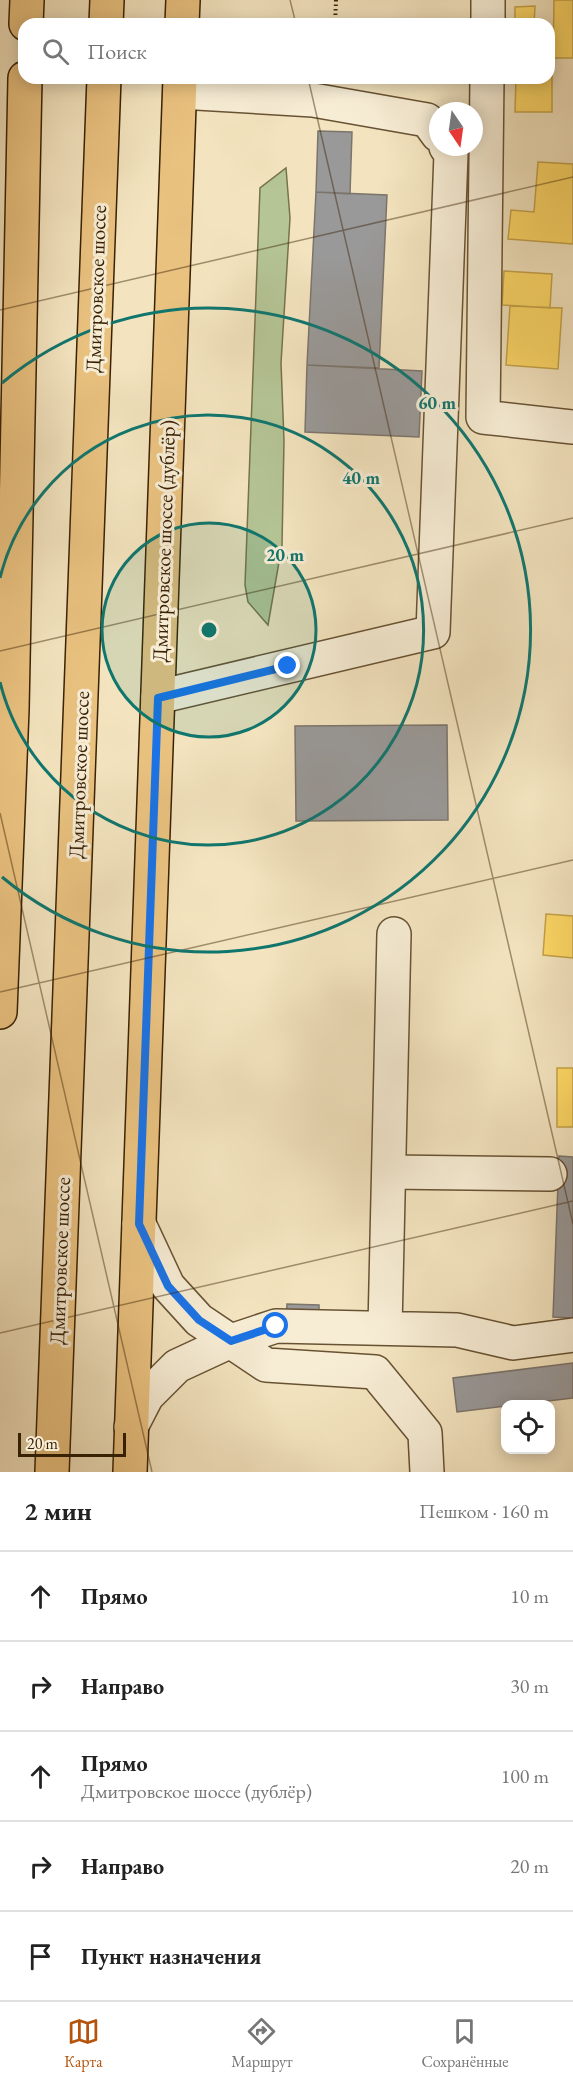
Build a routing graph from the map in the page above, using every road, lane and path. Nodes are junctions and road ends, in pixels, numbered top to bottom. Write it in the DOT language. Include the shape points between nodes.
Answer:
graph roads {
  1 [pos="27,0"];
  2 [pos="107,0"];
  3 [pos="183,0"];
  4 [pos="336,0"];
  5 [pos="488,0"];
  6 [pos="27,18"];
  7 [pos="106,18"];
  8 [pos="182,18"];
  9 [pos="336,18"];
  10 [pos="488,18"];
  11 [pos="25,84"];
  12 [pos="104,84"];
  13 [pos="487,84"];
  14 [pos="180,85"];
  15 [pos="429,123"];
  16 [pos="451,156"];
  17 [pos="573,427"];
  18 [pos="158,698"];
  19 [pos="394,934"];
  20 [pos="0,1012"];
  21 [pos="389,1172"];
  22 [pos="550,1174"];
  23 [pos="139,1224"];
  24 [pos="385,1328"];
  25 [pos="573,1335"];
  26 [pos="231,1341"];
  27 [pos="131,1427"];
  28 [pos="52,1472"];
  29 [pos="130,1472"];
  30 [pos="427,1472"];
  1 -- 6 [label="main road"];
  2 -- 7 [label="main road"];
  3 -- 8 [label="main road"];
  4 -- 9 [label="path"];
  5 -- 10 [label="lane"];
  11 -- 20 [label="main road" via="12,709"];
  12 -- 28 [label="main road, Дмитровское шоссе"];
  13 -- 17 [label="lane" via="483,417"];
  14 -- 15 [label="lane" via="313,100"];
  14 -- 18 [label="main road, Дмитровское шоссе (дублёр)"];
  16 -- 18 [label="lane" via="433,632"];
  18 -- 23 [label="main road, Дмитровское шоссе (дублёр)"];
  19 -- 21 [label="lane"];
  21 -- 22 [label="lane"];
  21 -- 24 [label="lane"];
  23 -- 26 [label="lane" via="168,1286 199,1320"];
  23 -- 27 [label="main road, Дмитровское шоссе (дублёр)"];
  24 -- 25 [label="lane" via="457,1330 513,1342"];
  24 -- 26 [label="lane" via="276,1326"];
  26 -- 27 [label="lane" via="177,1366 147,1396"];
  26 -- 30 [label="lane" via="266,1365 375,1372 425,1433"];
  27 -- 29 [label="main road, Дмитровское шоссе (дублёр)"];
}
